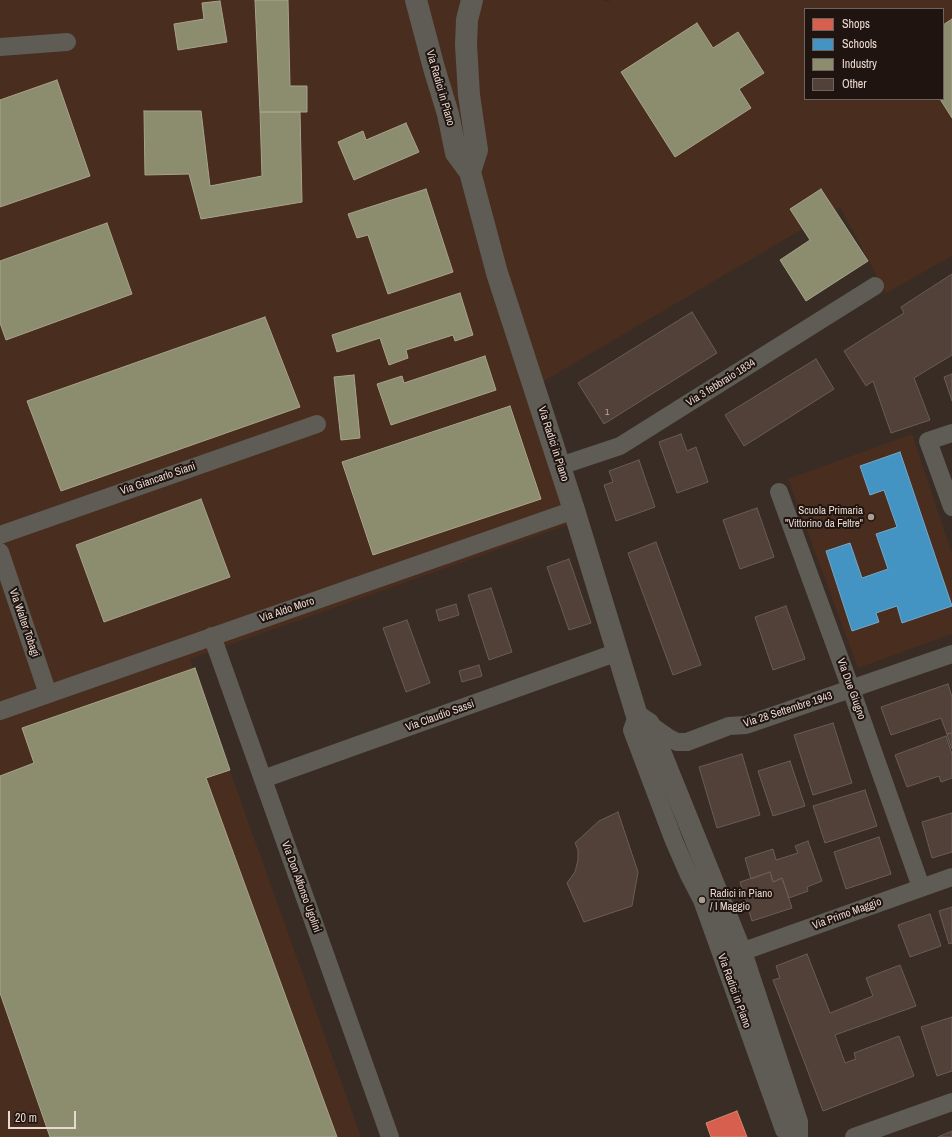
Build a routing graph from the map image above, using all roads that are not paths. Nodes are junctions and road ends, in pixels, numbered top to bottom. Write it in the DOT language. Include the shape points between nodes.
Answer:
graph roads {
  1 [pos="416,0"];
  2 [pos="472,0"];
  3 [pos="67,42"];
  4 [pos="0,47"];
  5 [pos="470,172"];
  6 [pos="875,286"];
  7 [pos="317,424"];
  8 [pos="952,433"];
  9 [pos="560,466"];
  10 [pos="779,492"];
  11 [pos="952,507"];
  12 [pos="574,510"];
  13 [pos="0,535"];
  14 [pos="0,552"];
  15 [pos="212,636"];
  16 [pos="618,652"];
  17 [pos="952,654"];
  18 [pos="851,689"];
  19 [pos="48,694"];
  20 [pos="0,711"];
  21 [pos="643,720"];
  22 [pos="262,779"];
  23 [pos="674,841"];
  24 [pos="952,877"];
  25 [pos="921,887"];
  26 [pos="742,952"];
  27 [pos="952,1102"];
  28 [pos="390,1137"];
  29 [pos="797,1137"];
  30 [pos="854,1137"];
  1 -- 5 [label="street, Via Radici in Piano" via="448,114 456,153"];
  2 -- 5 [label="street, Via Radici in Piano" via="466,20 466,45 468,94 477,150"];
  3 -- 4 [label="street"];
  5 -- 9 [label="street, Via Radici in Piano" via="497,273"];
  6 -- 9 [label="street, Via 3 febbraio 1834" via="620,446"];
  7 -- 13 [label="street, Via Giancarlo Siani"];
  8 -- 11 [label="street" via="928,441"];
  9 -- 12 [label="street, Via Radici in Piano"];
  10 -- 18 [label="street, Via Due Giugno"];
  12 -- 15 [label="street, Via Aldo Moro"];
  12 -- 16 [label="street, Via Radici in Piano"];
  14 -- 19 [label="street, Via Walter Tobagi"];
  15 -- 19 [label="street, Via Aldo Moro"];
  15 -- 22 [label="street, Via Don Alfonso Ugolini"];
  16 -- 21 [label="street, Via Radici in Piano"];
  16 -- 22 [label="street, Via Claudio Sassi"];
  17 -- 18 [label="street, Via 28 Settembre 1943"];
  18 -- 21 [label="street, Via 28 Settembre 1943" via="746,725 730,726 687,742 677,742"];
  18 -- 25 [label="street, Via Due Giugno"];
  19 -- 20 [label="street, Via Aldo Moro"];
  21 -- 23 [label="street, Via Radici in Piano" via="632,730"];
  21 -- 26 [label="street, Via Radici in Piano"];
  22 -- 28 [label="street, Via Don Alfonso Ugolini"];
  23 -- 26 [label="street, Via Radici in Piano" via="693,850 731,951"];
  23 -- 29 [label="street, Via Radici in Piano" via="702,900 784,1130"];
  24 -- 25 [label="street, Via Primo Maggio"];
  25 -- 26 [label="street, Via Primo Maggio"];
  26 -- 29 [label="street, Via Radici in Piano" via="797,1122"];
  27 -- 30 [label="street"];
}
